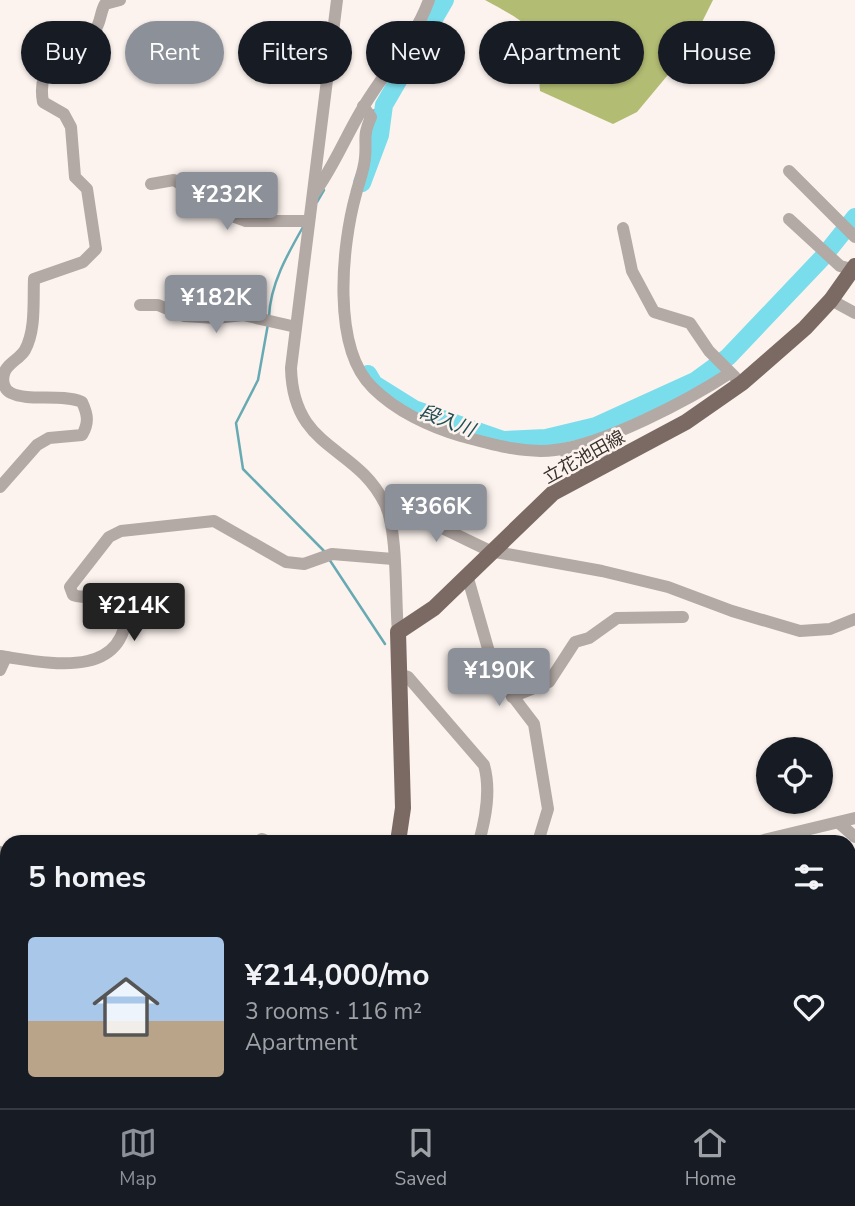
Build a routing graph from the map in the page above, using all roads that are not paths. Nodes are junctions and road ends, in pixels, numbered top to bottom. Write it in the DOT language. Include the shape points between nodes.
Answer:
graph roads {
  1 [pos="120,0"];
  2 [pos="337,0"];
  3 [pos="429,0"];
  4 [pos="363,106"];
  5 [pos="789,171"];
  6 [pos="151,184"];
  7 [pos="312,196"];
  8 [pos="789,219"];
  9 [pos="309,221"];
  10 [pos="623,229"];
  11 [pos="855,237"];
  12 [pos="854,269"];
  13 [pos="831,300"];
  14 [pos="140,306"];
  15 [pos="855,313"];
  16 [pos="296,327"];
  17 [pos="736,378"];
  18 [pos="556,450"];
  19 [pos="618,460"];
  20 [pos="0,487"];
  21 [pos="387,508"];
  22 [pos="490,551"];
  23 [pos="393,559"];
  24 [pos="467,575"];
  25 [pos="683,617"];
  26 [pos="855,619"];
  27 [pos="398,632"];
  28 [pos="3,656"];
  29 [pos="0,670"];
  30 [pos="399,674"];
  31 [pos="512,697"];
  32 [pos="855,818"];
  33 [pos="839,823"];
  34 [pos="399,835"];
  35 [pos="481,835"];
  36 [pos="540,835"];
  37 [pos="787,835"];
  38 [pos="853,835"];
  1 -- 20 [label="street" via="105,4 96,29 51,62 41,91 43,102 64,114 71,127 75,177 87,189 96,249 83,262 34,279 31,336 3,377 5,389 12,394 82,402 88,426 82,435 49,438 37,445"];
  2 -- 7 [label="street"];
  3 -- 4 [label="street"];
  4 -- 7 [label="street" via="332,170"];
  4 -- 18 [label="street" via="371,117 363,135 365,157 341,282 354,359 361,373 408,414 440,429 498,445"];
  5 -- 11 [label="street"];
  6 -- 9 [label="street" via="174,180 246,221"];
  7 -- 9 [label="street"];
  8 -- 12 [label="street" via="840,266"];
  9 -- 16 [label="street"];
  10 -- 17 [label="street" via="632,271 654,312 690,323"];
  12 -- 13 [label="main road, 立花池田線"];
  13 -- 15 [label="street"];
  13 -- 17 [label="main road, 立花池田線" via="805,328"];
  14 -- 16 [label="street" via="158,305 184,316 243,315"];
  16 -- 21 [label="street" via="291,368 298,410 309,428 374,485"];
  17 -- 18 [label="street" via="596,439"];
  17 -- 19 [label="main road, 立花池田線" via="686,422"];
  18 -- 19 [label="street" via="562,454 610,450"];
  19 -- 22 [label="main road, 立花池田線" via="552,493"];
  21 -- 22 [label="street" via="401,508"];
  21 -- 23 [label="street"];
  22 -- 24 [label="main road, 立花池田線"];
  22 -- 26 [label="street" via="668,587 800,631 830,629"];
  23 -- 27 [label="street"];
  23 -- 28 [label="street" via="332,554 304,564 286,562 214,521 121,531 109,537 70,587 73,595 112,598 127,606 127,620 107,652 91,663 74,665"];
  24 -- 27 [label="main road, 立花池田線" via="434,608"];
  24 -- 31 [label="street" via="495,673"];
  25 -- 31 [label="street" via="617,618 575,642 549,682"];
  27 -- 30 [label="main road"];
  28 -- 29 [label="street"];
  30 -- 34 [label="main road" via="403,808"];
  30 -- 35 [label="street" via="408,677 484,765 488,779"];
  31 -- 36 [label="street" via="534,724 548,809"];
  32 -- 33 [label="street"];
  33 -- 37 [label="street"];
  33 -- 38 [label="street"];
}
